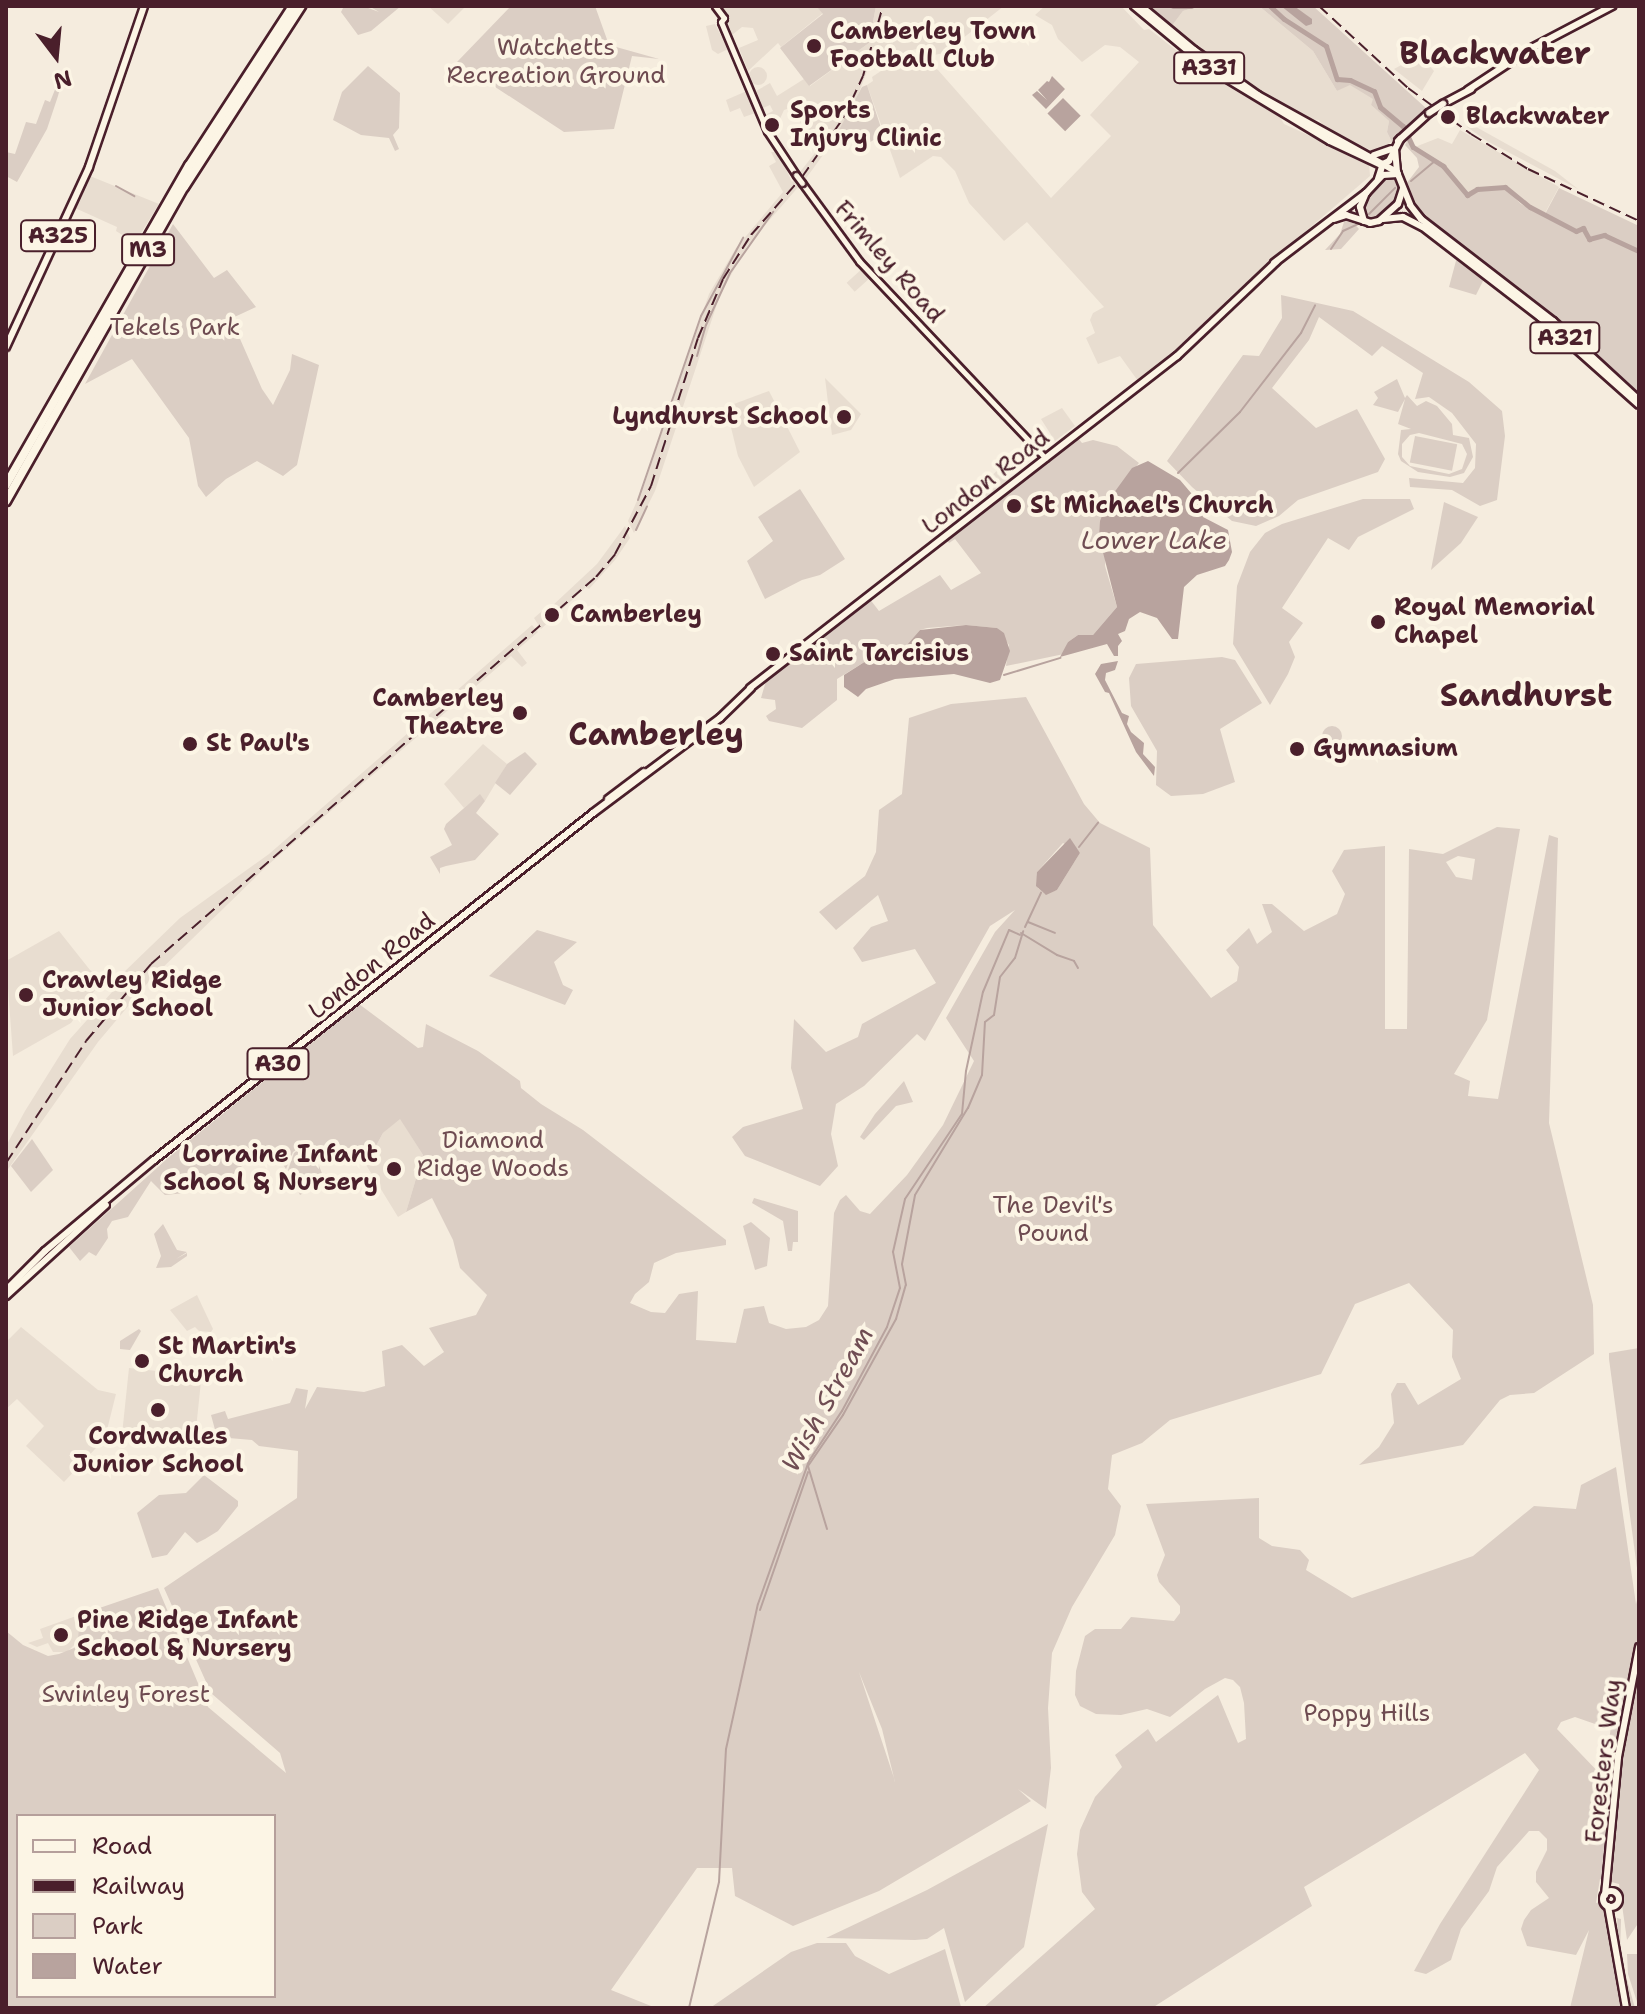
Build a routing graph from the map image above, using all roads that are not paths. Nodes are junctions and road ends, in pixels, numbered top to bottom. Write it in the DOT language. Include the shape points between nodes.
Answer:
graph roads {
  1 [pos="144,6"];
  2 [pos="293,6"];
  3 [pos="301,6"];
  4 [pos="715,6"];
  5 [pos="1134,6"];
  6 [pos="1141,6"];
  7 [pos="1612,6"];
  8 [pos="1294,119"];
  9 [pos="1393,149"];
  10 [pos="1370,155"];
  11 [pos="1374,162"];
  12 [pos="1384,163"];
  13 [pos="1398,173"];
  14 [pos="1376,181"];
  15 [pos="1403,185"];
  16 [pos="1366,193"];
  17 [pos="1383,219"];
  18 [pos="1364,221"];
  19 [pos="1304,239"];
  20 [pos="6,347"];
  21 [pos="1639,402"];
  22 [pos="1045,458"];
  23 [pos="6,485"];
  24 [pos="6,501"];
  25 [pos="172,1147"];
  26 [pos="50,1246"];
  27 [pos="47,1257"];
  28 [pos="22,1274"];
  29 [pos="6,1293"];
  30 [pos="1639,1647"];
  31 [pos="1608,1880"];
  32 [pos="1613,1891"];
  33 [pos="1605,1895"];
  34 [pos="1618,1903"];
  35 [pos="1608,1906"];
  36 [pos="1612,1922"];
  37 [pos="1626,2008"];
  1 -- 20 [label="main road, A325" via="87,173"];
  2 -- 23 [label="highway, M3" via="182,177"];
  3 -- 24 [label="highway, M3" via="184,187"];
  4 -- 22 [label="main road, Frimley Road, bridge" via="767,131 796,175 859,261"];
  5 -- 8 [label="main road, A331" via="1209,68"];
  6 -- 8 [label="main road, A331" via="1211,63"];
  7 -- 9 [label="main road, bridge" via="1429,113"];
  8 -- 10 [label="main road, A331"];
  8 -- 11 [label="main road, A331"];
  9 -- 10 [label="main road"];
  9 -- 12 [label="main road"];
  9 -- 13 [label="main road"];
  10 -- 12 [label="main road, A331"];
  11 -- 12 [label="main road"];
  11 -- 14 [label="main road"];
  12 -- 13 [label="main road, A331"];
  12 -- 14 [label="main road"];
  13 -- 14 [label="main road"];
  13 -- 15 [label="main road"];
  14 -- 16 [label="main road, London Road"];
  15 -- 17 [label="main road" via="1398,204"];
  15 -- 21 [label="main road, A321" via="1421,219 1547,315"];
  16 -- 18 [label="main road" via="1360,207"];
  16 -- 19 [label="main road, London Road / A30"];
  17 -- 18 [label="main road, London Road"];
  17 -- 21 [label="main road, A321" via="1405,218 1423,227"];
  18 -- 19 [label="main road, London Road / A30" via="1340,216"];
  19 -- 22 [label="main road, London Road / A30" via="1177,356"];
  22 -- 25 [label="main road, London Road / A30"];
  25 -- 26 [label="main road, London Road / A30"];
  25 -- 27 [label="main road, London Road / A30"];
  26 -- 27 [label="main road"];
  26 -- 28 [label="main road, London Road / A30"];
  27 -- 28 [label="main road"];
  27 -- 29 [label="main road, London Road / A30"];
  28 -- 29 [label="main road, London Road / A30"];
  30 -- 31 [label="main road, Foresters Way" via="1618,1757"];
  31 -- 32 [label="main road, Foresters Way"];
  31 -- 33 [label="main road, Foresters Way"];
  32 -- 33 [label="main road"];
  32 -- 34 [label="main road, Foresters Way"];
  33 -- 35 [label="main road"];
  34 -- 35 [label="main road"];
  34 -- 36 [label="main road"];
  35 -- 36 [label="main road"];
  36 -- 37 [label="main road"];
}
